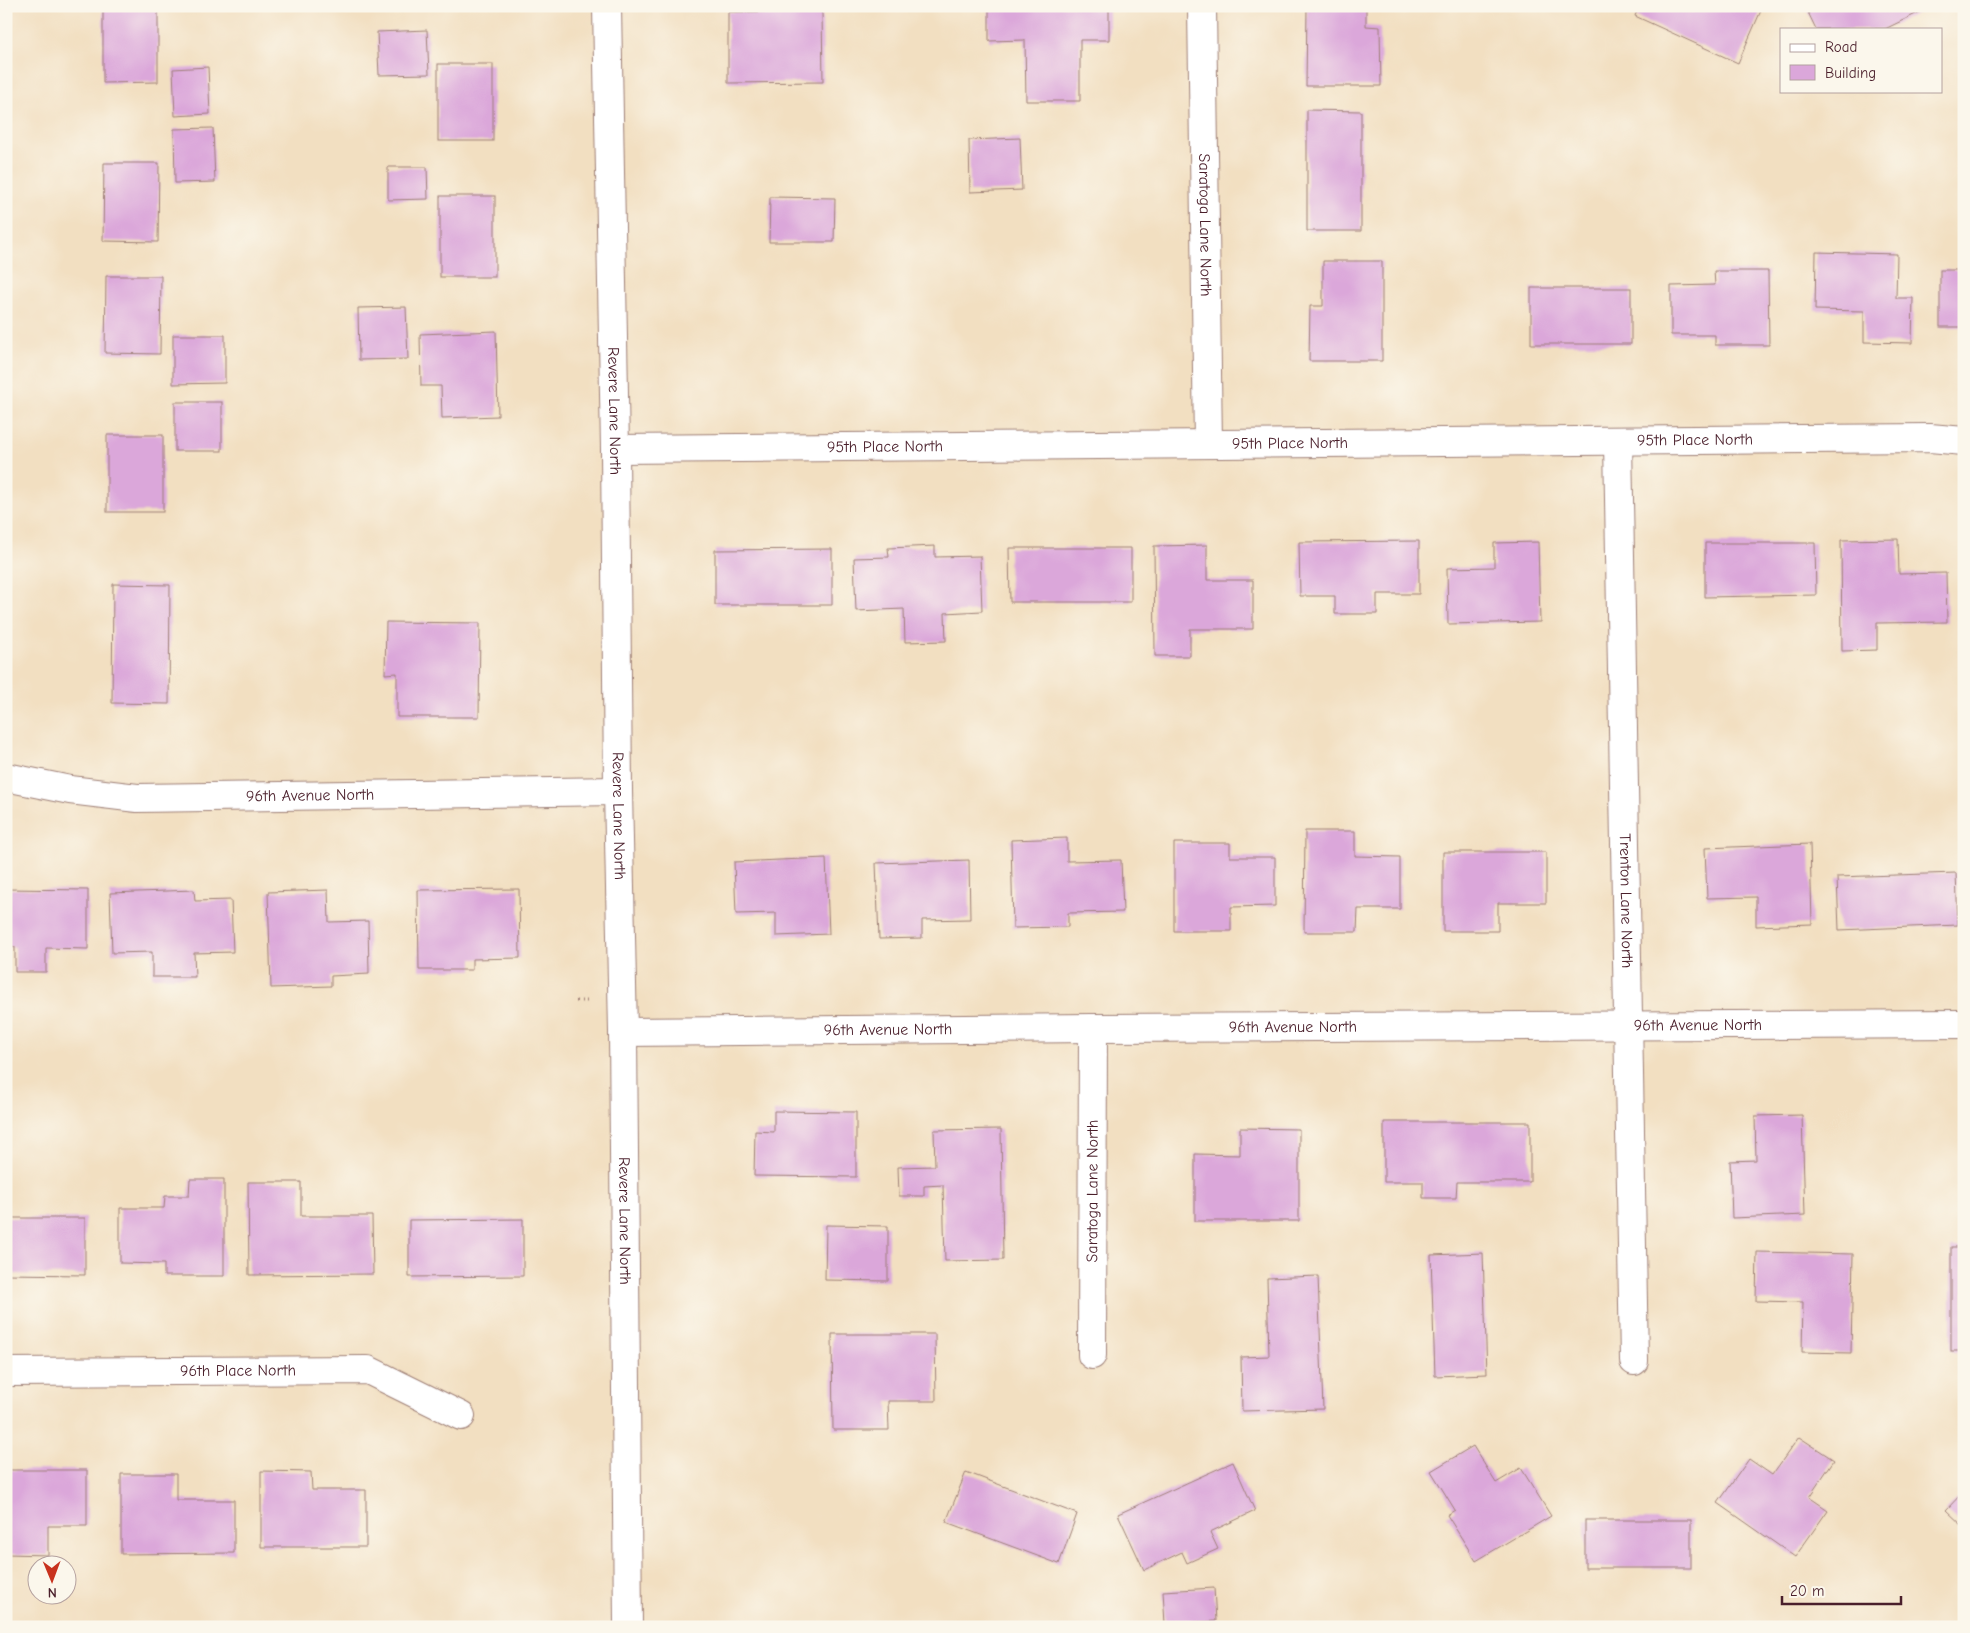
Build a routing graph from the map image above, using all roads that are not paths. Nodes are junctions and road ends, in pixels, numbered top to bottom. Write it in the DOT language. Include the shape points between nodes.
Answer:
graph roads {
  1 [pos="607,6"];
  2 [pos="1202,6"];
  3 [pos="1618,441"];
  4 [pos="1964,441"];
  5 [pos="1208,444"];
  6 [pos="616,449"];
  7 [pos="6,777"];
  8 [pos="618,792"];
  9 [pos="1964,1024"];
  10 [pos="1629,1026"];
  11 [pos="1093,1028"];
  12 [pos="623,1032"];
  13 [pos="1092,1355"];
  14 [pos="1634,1361"];
  15 [pos="6,1372"];
  16 [pos="461,1416"];
  17 [pos="628,1627"];
  1 -- 6 [label="street, Revere Lane North"];
  2 -- 5 [label="street, Saratoga Lane North"];
  3 -- 4 [label="street, 95th Place North" via="1930,438"];
  3 -- 5 [label="street, 95th Place North"];
  3 -- 10 [label="street, Trenton Lane North"];
  5 -- 6 [label="street, 95th Place North"];
  6 -- 8 [label="street, Revere Lane North"];
  7 -- 8 [label="street, 96th Avenue North" via="70,790 137,798"];
  8 -- 12 [label="street, Revere Lane North"];
  9 -- 10 [label="street, 96th Avenue North"];
  10 -- 11 [label="street, 96th Avenue North"];
  10 -- 14 [label="street, Trenton Lane North"];
  11 -- 12 [label="street, 96th Avenue North"];
  11 -- 13 [label="street, Saratoga Lane North"];
  12 -- 17 [label="street, Revere Lane North"];
  15 -- 16 [label="street, 96th Place North" via="368,1370"];
}
